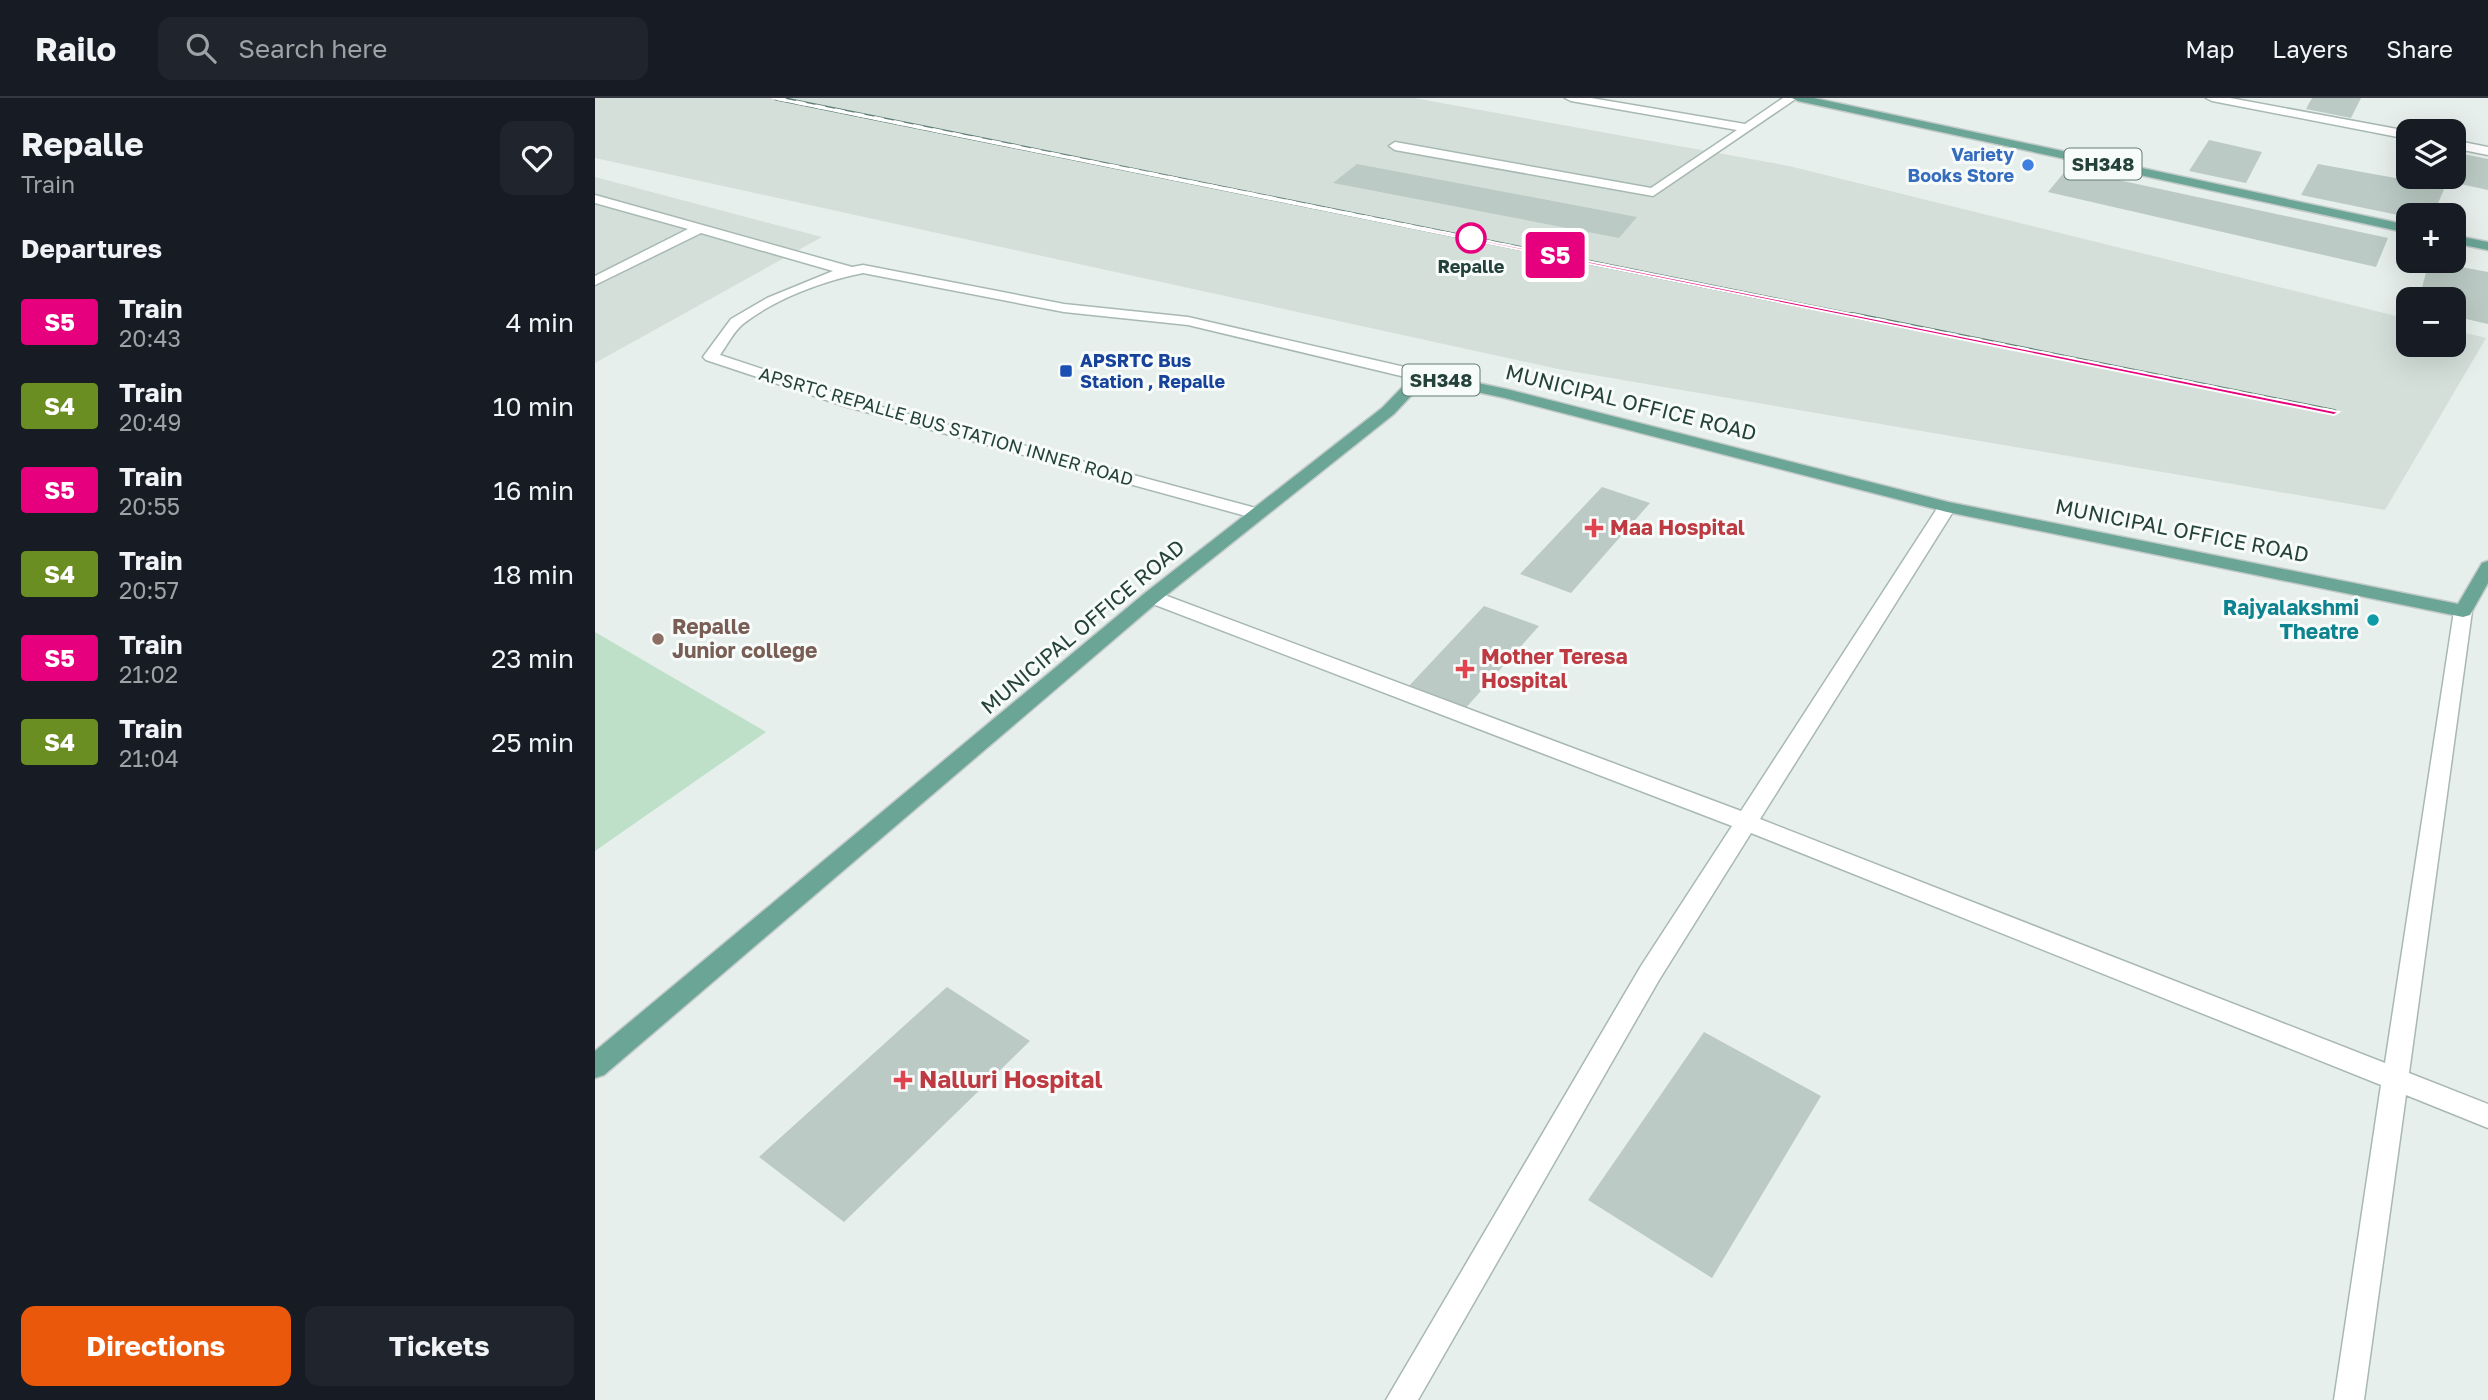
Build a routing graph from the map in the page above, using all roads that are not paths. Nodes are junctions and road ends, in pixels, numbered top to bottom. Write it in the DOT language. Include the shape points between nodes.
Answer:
graph roads {
  1 [pos="1571,98"];
  2 [pos="1791,98"];
  3 [pos="1798,98"];
  4 [pos="2212,98"];
  5 [pos="2298,98"];
  6 [pos="2289,113"];
  7 [pos="1748,128"];
  8 [pos="2396,133"];
  9 [pos="1395,146"];
  10 [pos="2466,147"];
  11 [pos="2488,151"];
  12 [pos="595,199"];
  13 [pos="2396,226"];
  14 [pos="702,228"];
  15 [pos="2466,242"];
  16 [pos="2488,246"];
  17 [pos="852,271"];
  18 [pos="595,281"];
  19 [pos="1422,376"];
  20 [pos="1947,507"];
  21 [pos="1257,514"];
  22 [pos="2488,567"];
  23 [pos="1152,597"];
  24 [pos="2463,611"];
  25 [pos="1746,822"];
  26 [pos="595,1067"];
  27 [pos="2395,1080"];
  28 [pos="2488,1116"];
  29 [pos="1401,1400"];
  30 [pos="2349,1400"];
  1 -- 7 [label="street"];
  2 -- 7 [label="street"];
  3 -- 13 [label="main road, SH348"];
  4 -- 6 [label="street"];
  5 -- 6 [label="street"];
  6 -- 8 [label="street"];
  7 -- 9 [label="street" via="1653,192"];
  10 -- 11 [label="street"];
  12 -- 14 [label="street"];
  14 -- 17 [label="street"];
  14 -- 18 [label="street"];
  15 -- 16 [label="main road"];
  17 -- 19 [label="street, APSRTC REPALLE BUS STATION INNER ROAD" via="863,269 1064,308 1188,321"];
  17 -- 21 [label="street, APSRTC REPALLE BUS STATION INNER ROAD" via="828,276 736,322 711,357 850,402"];
  19 -- 20 [label="main road, MUNICIPAL OFFICE ROAD / SH348"];
  19 -- 21 [label="main road, MUNICIPAL OFFICE ROAD / SH348" via="1388,411"];
  20 -- 24 [label="main road, MUNICIPAL OFFICE ROAD / SH348"];
  20 -- 25 [label="street"];
  21 -- 23 [label="main road, MUNICIPAL OFFICE ROAD / SH348"];
  22 -- 24 [label="main road"];
  23 -- 25 [label="street"];
  23 -- 26 [label="main road, MUNICIPAL OFFICE ROAD / SH348"];
  24 -- 27 [label="street"];
  25 -- 27 [label="street"];
  25 -- 29 [label="street" via="1650,973"];
  27 -- 28 [label="street"];
  27 -- 30 [label="street"];
}
